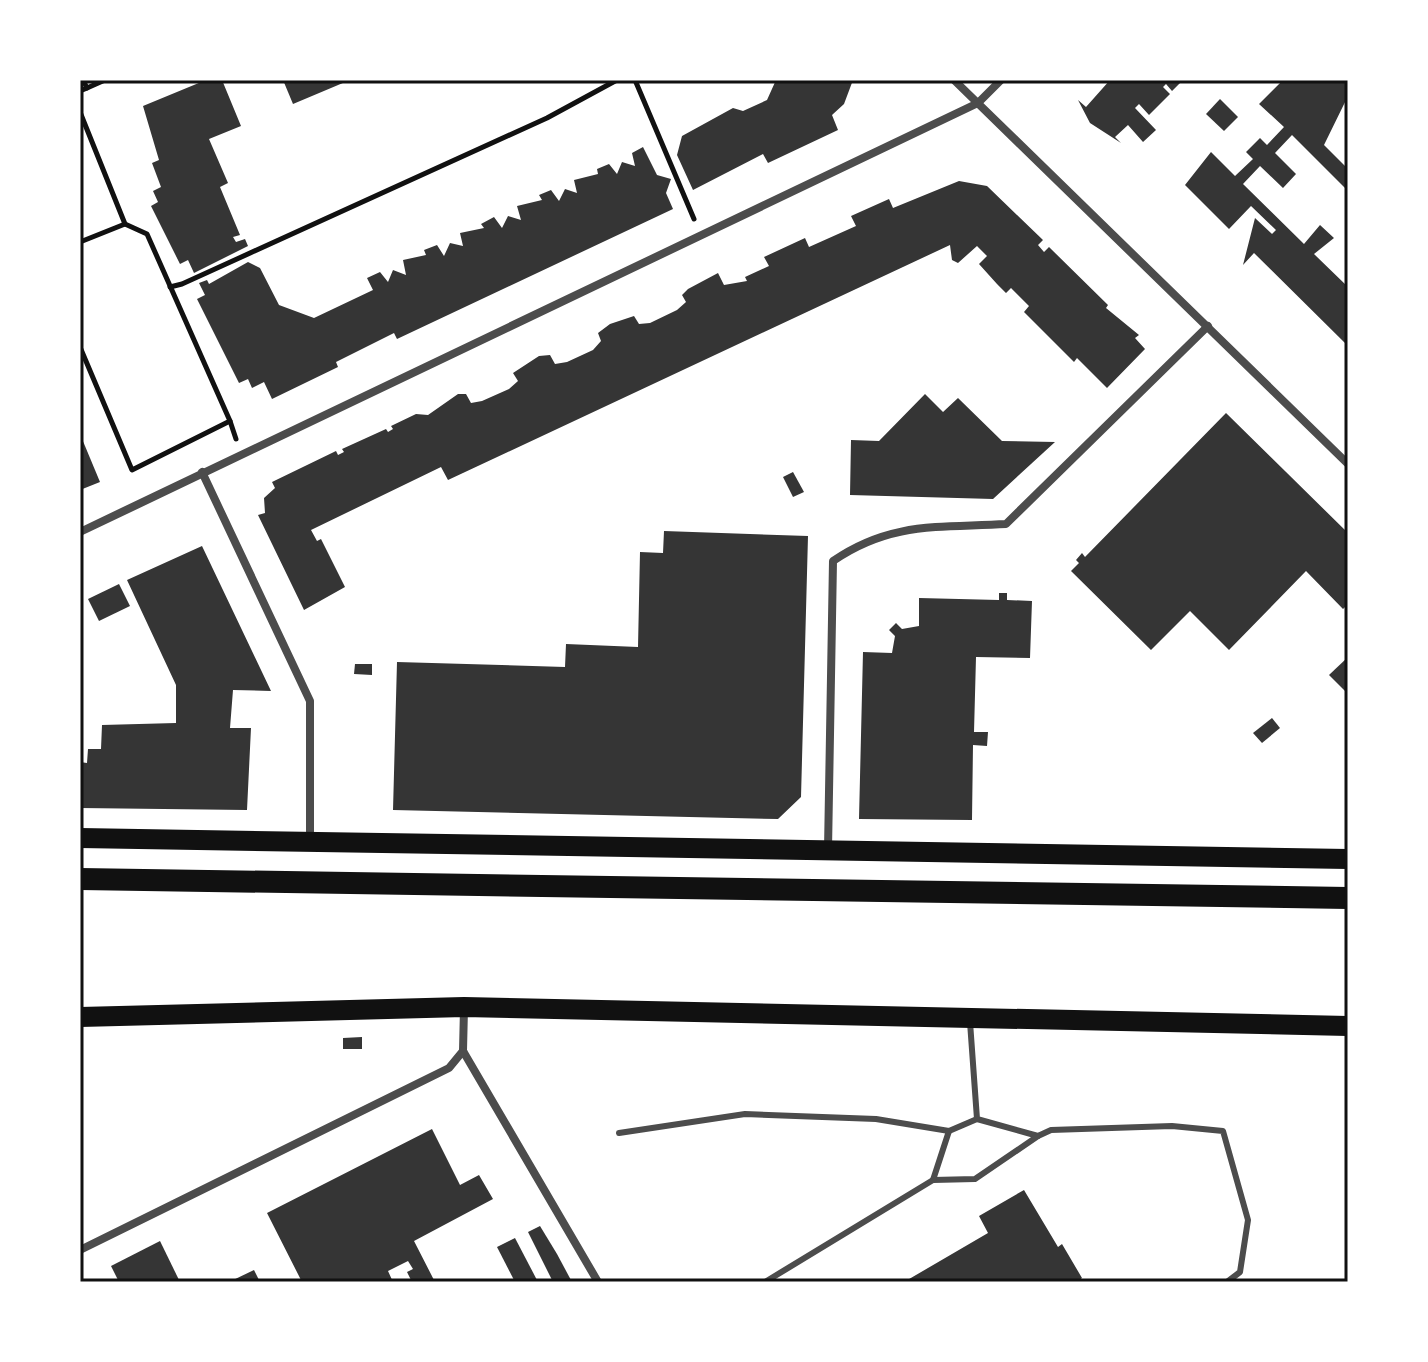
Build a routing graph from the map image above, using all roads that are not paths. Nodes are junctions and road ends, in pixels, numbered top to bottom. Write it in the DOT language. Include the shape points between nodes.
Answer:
graph roads {
  1 [pos="954,80"];
  2 [pos="1001,80"];
  3 [pos="978,103"];
  4 [pos="1208,326"];
  5 [pos="1348,464"];
  6 [pos="202,472"];
  7 [pos="80,532"];
  8 [pos="80,838"];
  9 [pos="310,842"];
  10 [pos="828,851"];
  11 [pos="1348,859"];
  12 [pos="80,879"];
  13 [pos="1348,898"];
  14 [pos="464,1007"];
  15 [pos="80,1017"];
  16 [pos="970,1018"];
  17 [pos="1348,1026"];
  18 [pos="463,1051"];
  19 [pos="977,1119"];
  20 [pos="949,1131"];
  21 [pos="619,1133"];
  22 [pos="1038,1136"];
  23 [pos="933,1180"];
  24 [pos="80,1250"];
  25 [pos="598,1282"];
  26 [pos="765,1282"];
  27 [pos="1227,1282"];
  1 -- 3 [label="street"];
  2 -- 3 [label="street"];
  3 -- 4 [label="street"];
  3 -- 6 [label="street"];
  4 -- 5 [label="street"];
  4 -- 10 [label="street" via="1006,524 891,531 833,561"];
  6 -- 7 [label="street"];
  6 -- 9 [label="street" via="310,701"];
  8 -- 9 [label="main road"];
  9 -- 10 [label="main road"];
  10 -- 11 [label="main road"];
  12 -- 13 [label="highway"];
  14 -- 15 [label="main road"];
  14 -- 16 [label="main road"];
  14 -- 18 [label="street"];
  16 -- 17 [label="main road"];
  16 -- 19 [label="lane"];
  18 -- 24 [label="street" via="449,1068"];
  18 -- 25 [label="street"];
  19 -- 20 [label="lane"];
  19 -- 22 [label="lane"];
  20 -- 21 [label="lane" via="876,1119 745,1114"];
  20 -- 23 [label="lane"];
  22 -- 23 [label="lane" via="975,1179"];
  22 -- 27 [label="lane" via="1051,1130 1172,1126 1223,1131 1248,1220 1240,1272"];
  23 -- 26 [label="lane"];
}
